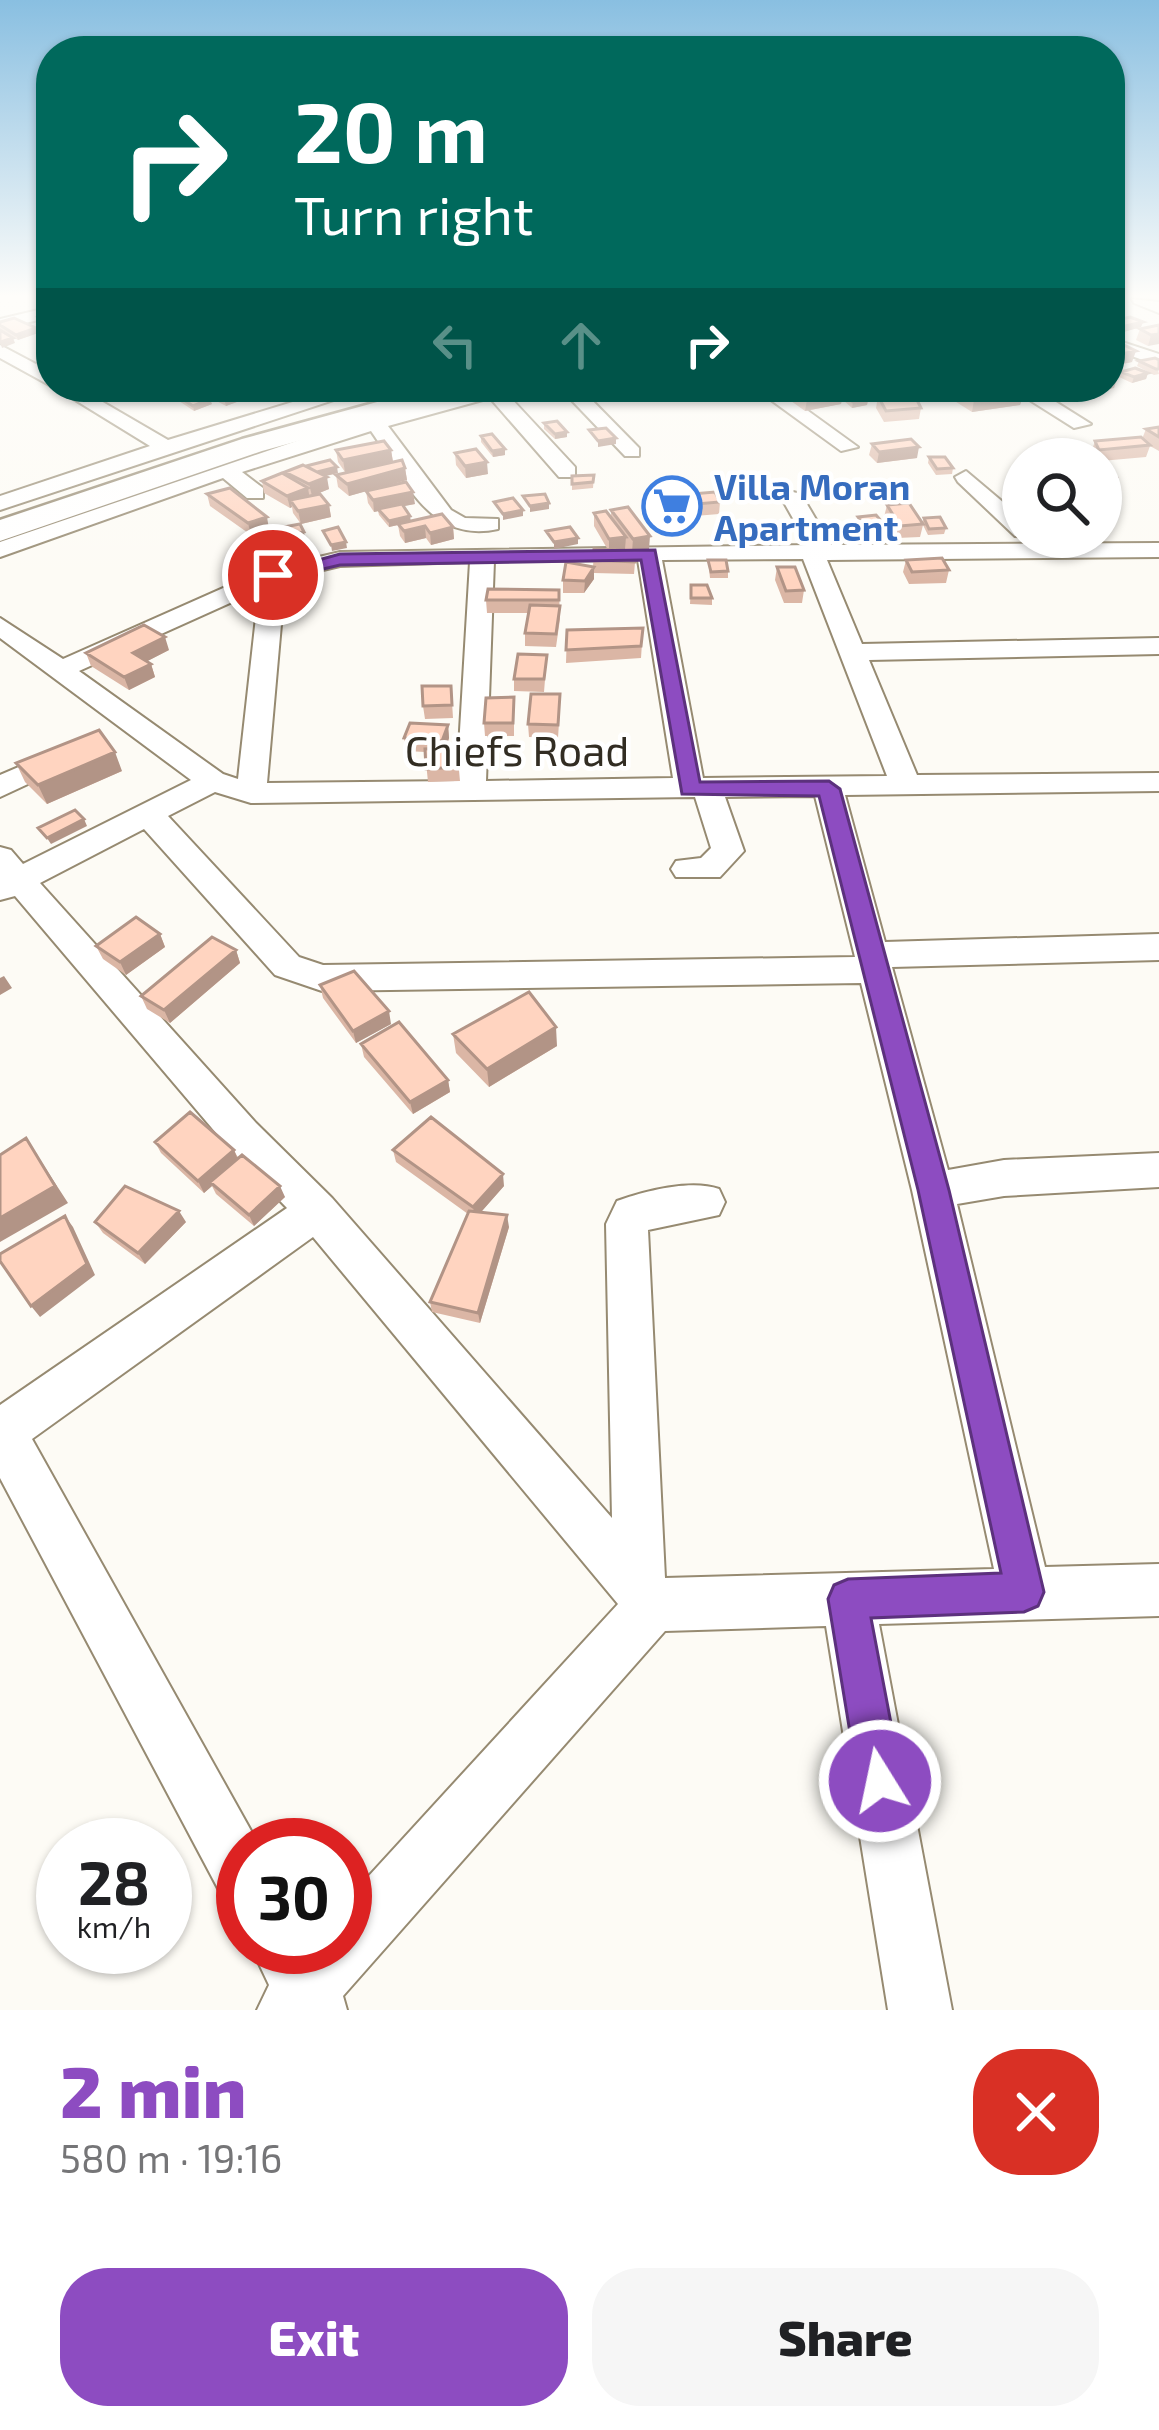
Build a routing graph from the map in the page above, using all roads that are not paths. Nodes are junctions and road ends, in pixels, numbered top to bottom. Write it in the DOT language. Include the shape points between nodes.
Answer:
graph roads {
  1 [pos="89,402"];
  2 [pos="313,402"];
  3 [pos="366,402"];
  4 [pos="408,402"];
  5 [pos="451,402"];
  6 [pos="514,402"];
  7 [pos="583,402"];
  8 [pos="784,402"];
  9 [pos="1044,402"];
  10 [pos="374,421"];
  11 [pos="1081,424"];
  12 [pos="166,447"];
  13 [pos="848,447"];
  14 [pos="632,452"];
  15 [pos="247,461"];
  16 [pos="216,472"];
  17 [pos="567,472"];
  18 [pos="966,477"];
  19 [pos="280,484"];
  20 [pos="231,493"];
  21 [pos="255,493"];
  22 [pos="793,499"];
  23 [pos="0,503"];
  24 [pos="1002,512"];
  25 [pos="0,519"];
  26 [pos="490,524"];
  27 [pos="0,531"];
  28 [pos="1122,537"];
  29 [pos="1002,542"];
  30 [pos="0,550"];
  31 [pos="482,554"];
  32 [pos="649,554"];
  33 [pos="819,554"];
  34 [pos="1148,554"];
  35 [pos="273,575"];
  36 [pos="0,626"];
  37 [pos="1159,646"];
  38 [pos="851,652"];
  39 [pos="58,671"];
  40 [pos="112,734"];
  41 [pos="6,778"];
  42 [pos="212,782"];
  43 [pos="1159,782"];
  44 [pos="907,788"];
  45 [pos="698,789"];
  46 [pos="829,789"];
  47 [pos="472,791"];
  48 [pos="251,793"];
  49 [pos="148,814"];
  50 [pos="687,869"];
  51 [pos="7,876"];
  52 [pos="1159,947"];
  53 [pos="874,962"];
  54 [pos="1159,1170"];
  55 [pos="933,1190"];
  56 [pos="704,1202"];
  57 [pos="317,1211"];
  58 [pos="0,1432"];
  59 [pos="1159,1590"];
  60 [pos="1024,1592"];
  61 [pos="646,1596"];
  62 [pos="848,1599"];
  63 [pos="216,1826"];
  64 [pos="299,1990"];
  65 [pos="920,2010"];
  1 -- 12 [label="street"];
  2 -- 12 [label="street"];
  3 -- 25 [label="highway"];
  4 -- 27 [label="highway"];
  5 -- 10 [label="street"];
  6 -- 17 [label="street"];
  7 -- 14 [label="street"];
  8 -- 13 [label="street"];
  9 -- 11 [label="street"];
  10 -- 15 [label="street"];
  10 -- 26 [label="street" via="443,515 461,525"];
  12 -- 23 [label="street"];
  15 -- 16 [label="street"];
  15 -- 19 [label="street"];
  16 -- 20 [label="street"];
  16 -- 21 [label="street"];
  16 -- 30 [label="street"];
  18 -- 24 [label="street"];
  22 -- 33 [label="street"];
  28 -- 34 [label="street"];
  29 -- 33 [label="street"];
  31 -- 32 [label="street"];
  31 -- 35 [label="street" via="340,559"];
  31 -- 47 [label="street"];
  32 -- 33 [label="street"];
  32 -- 45 [label="street"];
  33 -- 38 [label="street"];
  35 -- 39 [label="street"];
  35 -- 48 [label="street"];
  36 -- 39 [label="street, Chiefs Road"];
  37 -- 38 [label="street"];
  38 -- 44 [label="street"];
  39 -- 40 [label="street, Chiefs Road"];
  40 -- 41 [label="street"];
  40 -- 42 [label="street, Chiefs Road"];
  42 -- 48 [label="street, Chiefs Road"];
  42 -- 49 [label="street"];
  43 -- 44 [label="street, Chiefs Road"];
  44 -- 46 [label="street, Chiefs Road"];
  45 -- 46 [label="street, Chiefs Road"];
  45 -- 47 [label="street, Chiefs Road"];
  45 -- 50 [label="street" via="722,824 728,851 709,868"];
  46 -- 53 [label="street"];
  47 -- 48 [label="street, Chiefs Road"];
  49 -- 51 [label="street"];
  49 -- 53 [label="street" via="287,966 322,977"];
  51 -- 57 [label="street"];
  52 -- 53 [label="street"];
  53 -- 55 [label="street"];
  54 -- 55 [label="street"];
  55 -- 60 [label="street"];
  56 -- 61 [label="street" via="642,1209 627,1224"];
  57 -- 58 [label="street"];
  57 -- 61 [label="street"];
  58 -- 63 [label="street"];
  59 -- 60 [label="street"];
  60 -- 62 [label="street"];
  61 -- 62 [label="street"];
  61 -- 64 [label="street"];
  62 -- 65 [label="street"];
}
